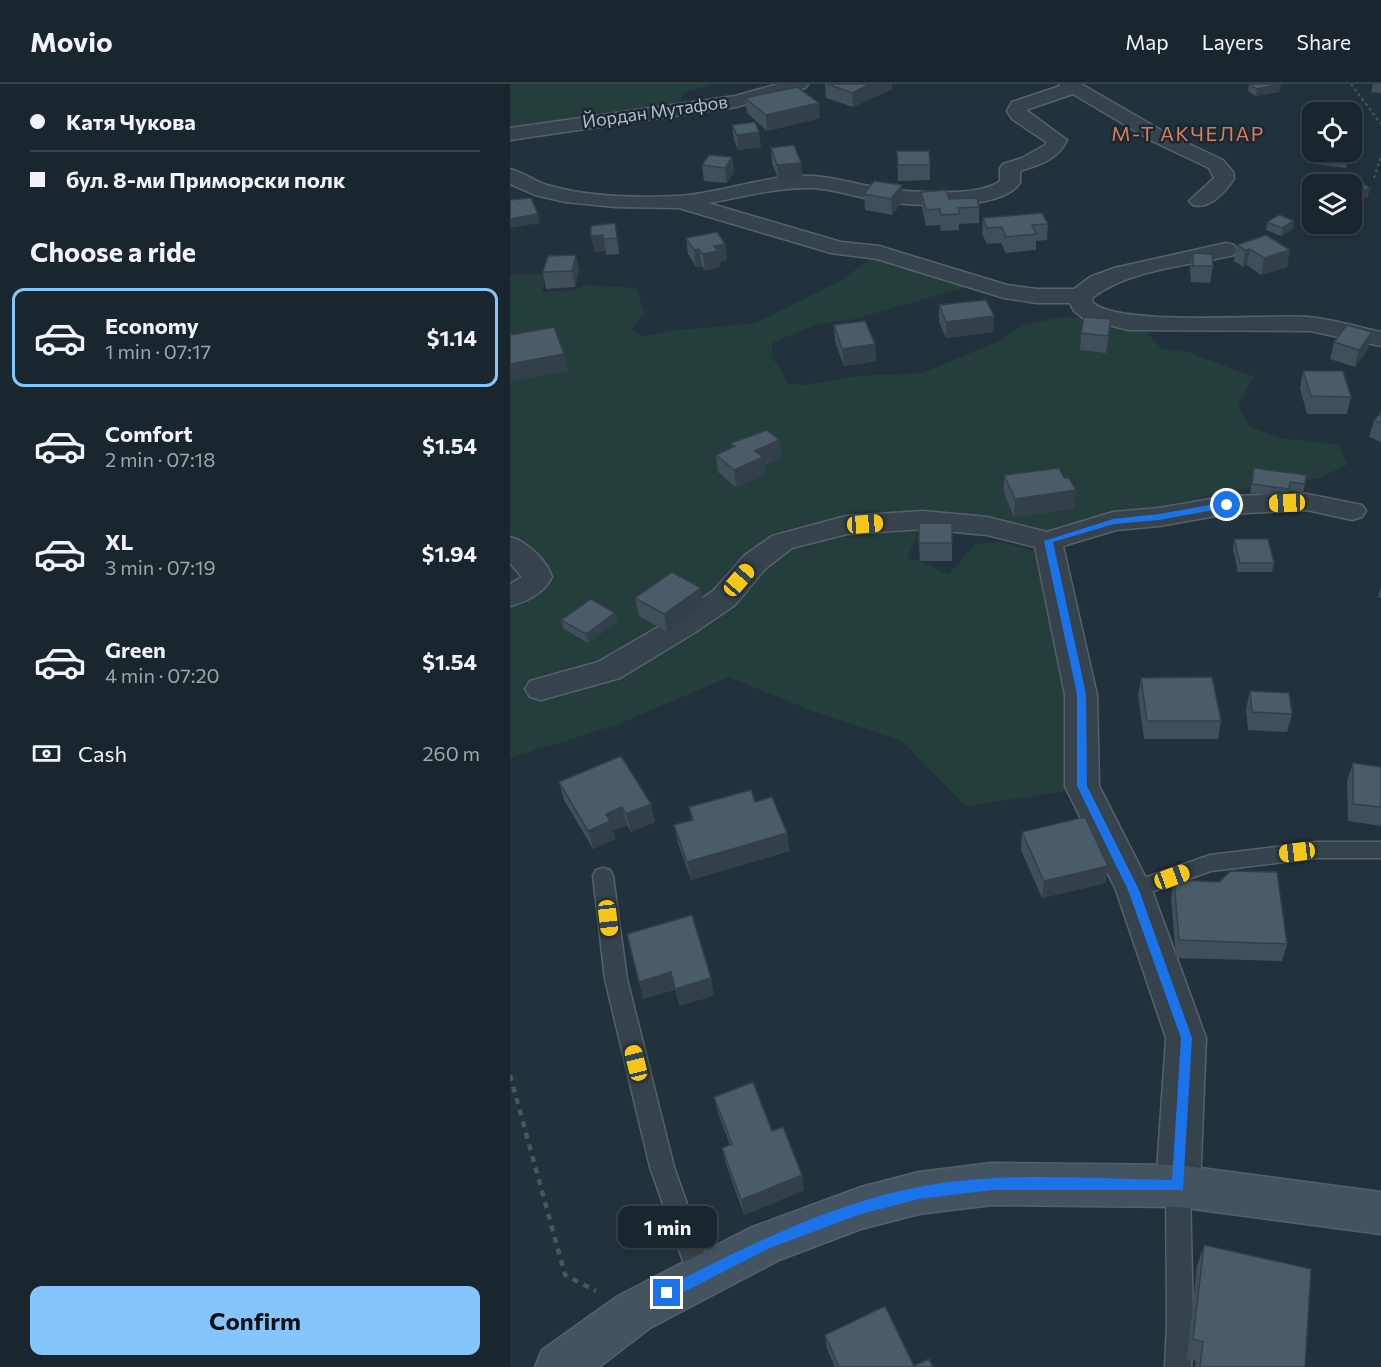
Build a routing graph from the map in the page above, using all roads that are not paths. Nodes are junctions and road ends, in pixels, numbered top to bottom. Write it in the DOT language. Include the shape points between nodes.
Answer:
graph roads {
  1 [pos="799,84"];
  2 [pos="1071,86"];
  3 [pos="515,139"];
  4 [pos="510,174"];
  5 [pos="1200,201"];
  6 [pos="680,202"];
  7 [pos="1226,250"];
  8 [pos="1080,297"];
  9 [pos="1381,339"];
  10 [pos="1352,511"];
  11 [pos="1048,541"];
  12 [pos="510,546"];
  13 [pos="510,596"];
  14 [pos="541,689"];
  15 [pos="1381,850"];
  16 [pos="603,876"];
  17 [pos="1134,890"];
  18 [pos="1178,1186"];
  19 [pos="1381,1214"];
  20 [pos="700,1275"];
  21 [pos="559,1367"];
  22 [pos="1178,1367"];
  1 -- 3 [label="street, Йордан Мутафов" via="736,100"];
  2 -- 5 [label="street" via="1159,137 1216,164 1224,179"];
  2 -- 6 [label="street" via="1019,106 1019,115 1057,140 1053,149 1010,168 1010,183 986,196 924,199 813,182"];
  4 -- 6 [label="street" via="532,188 579,196 637,203"];
  6 -- 8 [label="street" via="839,249 879,253 1004,291"];
  7 -- 8 [label="street" via="1122,273 1098,282"];
  8 -- 9 [label="street" via="1082,306 1091,313 1128,323 1310,324"];
  10 -- 11 [label="street" via="1307,502 1227,505 1113,521"];
  11 -- 14 [label="street" via="987,526 923,520 846,525 782,542 755,562 724,598 683,626 609,670"];
  11 -- 17 [label="street" via="1081,694 1082,786"];
  12 -- 13 [label="street" via="532,564 536,579 526,590"];
  15 -- 17 [label="lane" via="1316,850 1210,863"];
  16 -- 20 [label="lane" via="616,979 663,1167"];
  17 -- 18 [label="street" via="1186,1038"];
  18 -- 19 [label="main road"];
  18 -- 20 [label="main road" via="992,1184 919,1193 861,1208 766,1243"];
  18 -- 22 [label="lane"];
  20 -- 21 [label="main road" via="634,1312"];
}
